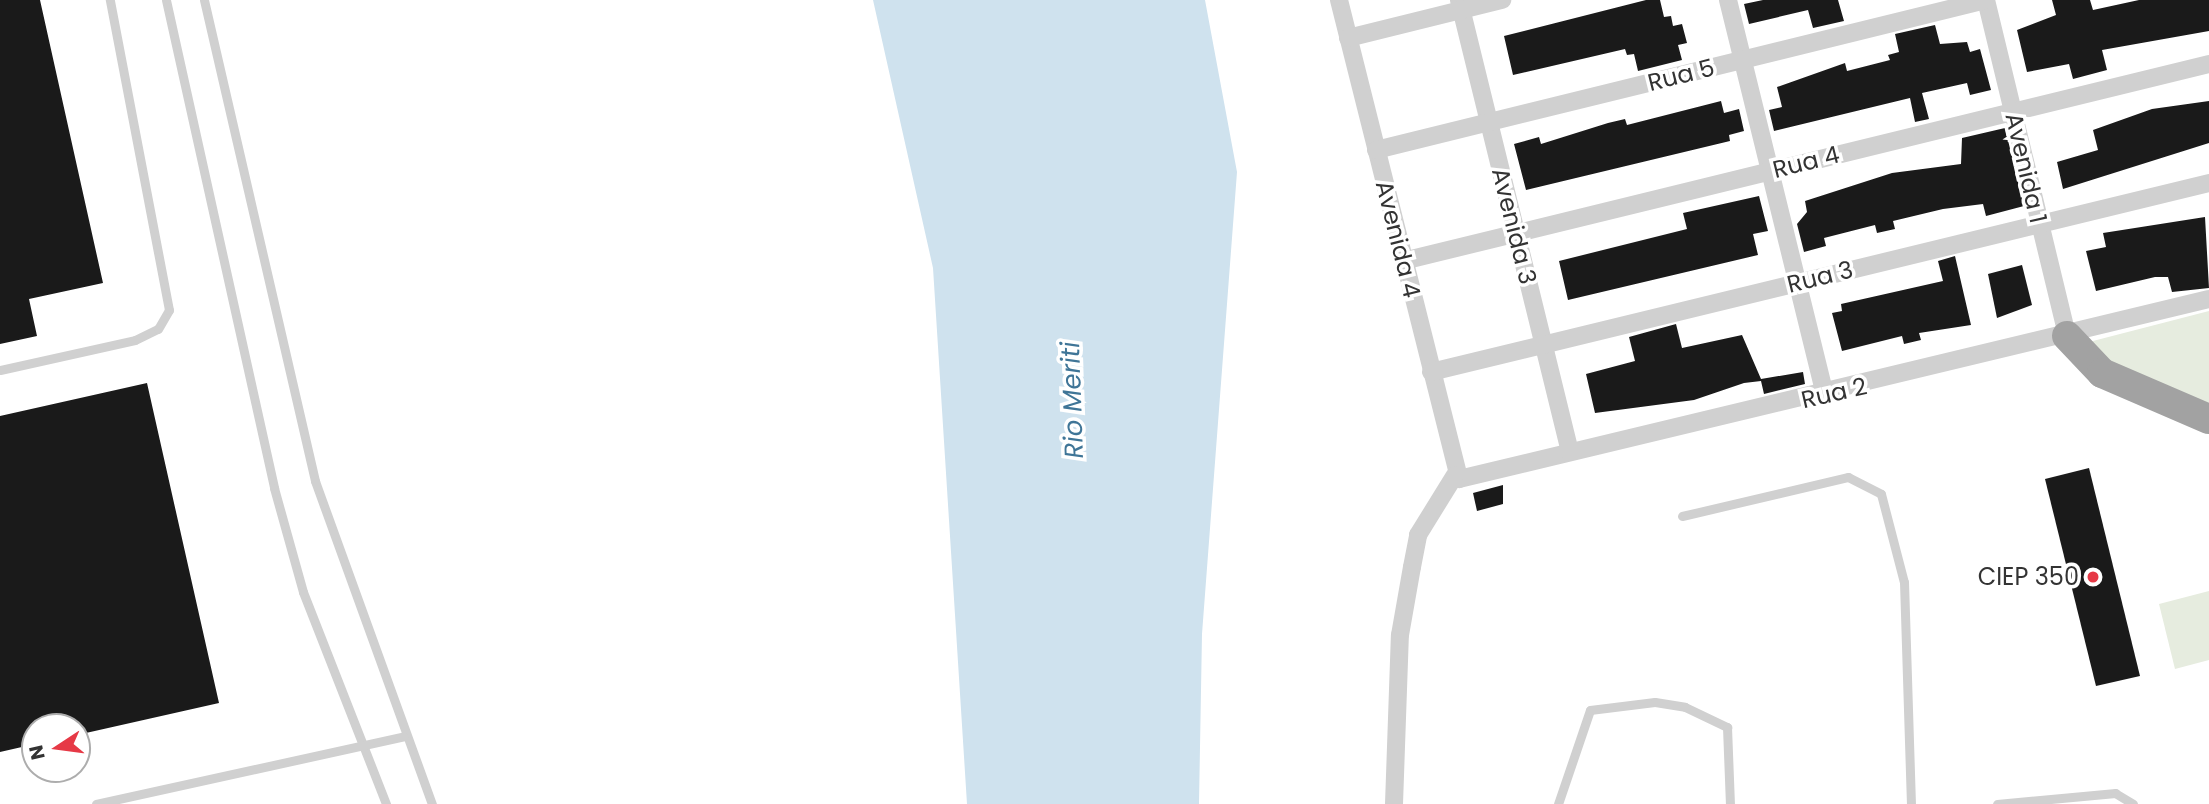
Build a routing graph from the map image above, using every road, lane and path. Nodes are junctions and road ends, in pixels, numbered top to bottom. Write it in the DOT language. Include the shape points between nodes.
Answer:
graph roads {
  1 [pos="110,0"];
  2 [pos="166,0"];
  3 [pos="204,0"];
  4 [pos="1339,0"];
  5 [pos="1502,0"];
  6 [pos="1728,0"];
  7 [pos="1986,0"];
  8 [pos="1460,5"];
  9 [pos="1348,38"];
  10 [pos="1743,60"];
  11 [pos="2209,64"];
  12 [pos="2013,112"];
  13 [pos="1489,122"];
  14 [pos="1376,150"];
  15 [pos="1770,171"];
  16 [pos="2209,183"];
  17 [pos="2040,224"];
  18 [pos="1516,233"];
  19 [pos="1403,261"];
  20 [pos="1798,283"];
  21 [pos="2209,299"];
  22 [pos="2067,336"];
  23 [pos="1543,344"];
  24 [pos="0,370"];
  25 [pos="1431,372"];
  26 [pos="1825,396"];
  27 [pos="2209,419"];
  28 [pos="1570,452"];
  29 [pos="1456,476"];
  30 [pos="1682,516"];
  31 [pos="404,736"];
  32 [pos="361,746"];
  33 [pos="96,804"];
  34 [pos="386,804"];
  35 [pos="432,804"];
  36 [pos="1394,804"];
  37 [pos="1558,804"];
  38 [pos="1730,804"];
  39 [pos="1911,804"];
  40 [pos="1997,804"];
  41 [pos="2133,804"];
  1 -- 24 [label="lane" via="169,310 158,329 135,340"];
  2 -- 32 [label="lane" via="274,488 303,592"];
  3 -- 31 [label="lane" via="312,469"];
  4 -- 9 [label="street, Avenida 4"];
  5 -- 8 [label="street"];
  6 -- 10 [label="street"];
  7 -- 10 [label="street, Rua 5"];
  7 -- 12 [label="street, Avenida 1"];
  8 -- 9 [label="street"];
  8 -- 13 [label="street, Avenida 3"];
  9 -- 14 [label="street, Avenida 4"];
  10 -- 13 [label="street, Rua 5"];
  10 -- 15 [label="street"];
  11 -- 12 [label="street, Rua 4"];
  12 -- 15 [label="street, Rua 4"];
  12 -- 17 [label="street, Avenida 1"];
  13 -- 14 [label="street, Rua 5"];
  13 -- 18 [label="street, Avenida 3"];
  14 -- 19 [label="street, Avenida 4"];
  15 -- 18 [label="street, Rua 4"];
  15 -- 20 [label="street"];
  16 -- 17 [label="street, Rua 3"];
  17 -- 20 [label="street, Rua 3"];
  17 -- 22 [label="street, Avenida 1"];
  18 -- 19 [label="street, Rua 4"];
  18 -- 23 [label="street, Avenida 3"];
  19 -- 25 [label="street, Avenida 4"];
  20 -- 23 [label="street, Rua 3"];
  20 -- 26 [label="street"];
  21 -- 22 [label="street, Rua 2"];
  22 -- 26 [label="street, Rua 2"];
  22 -- 27 [label="highway" via="2102,373"];
  23 -- 25 [label="street, Rua 3"];
  23 -- 28 [label="street, Avenida 3"];
  25 -- 29 [label="street, Avenida 4"];
  26 -- 28 [label="street, Rua 2"];
  28 -- 29 [label="street, Rua 2"];
  29 -- 36 [label="street" via="1423,526 1414,556 1400,635"];
  30 -- 39 [label="lane" via="1849,477 1881,494 1904,582"];
  31 -- 32 [label="lane"];
  31 -- 35 [label="lane"];
  32 -- 33 [label="lane"];
  32 -- 34 [label="lane"];
  37 -- 38 [label="lane" via="1590,710 1656,702 1685,707 1727,727"];
  40 -- 41 [label="lane" via="2115,793"];
}
